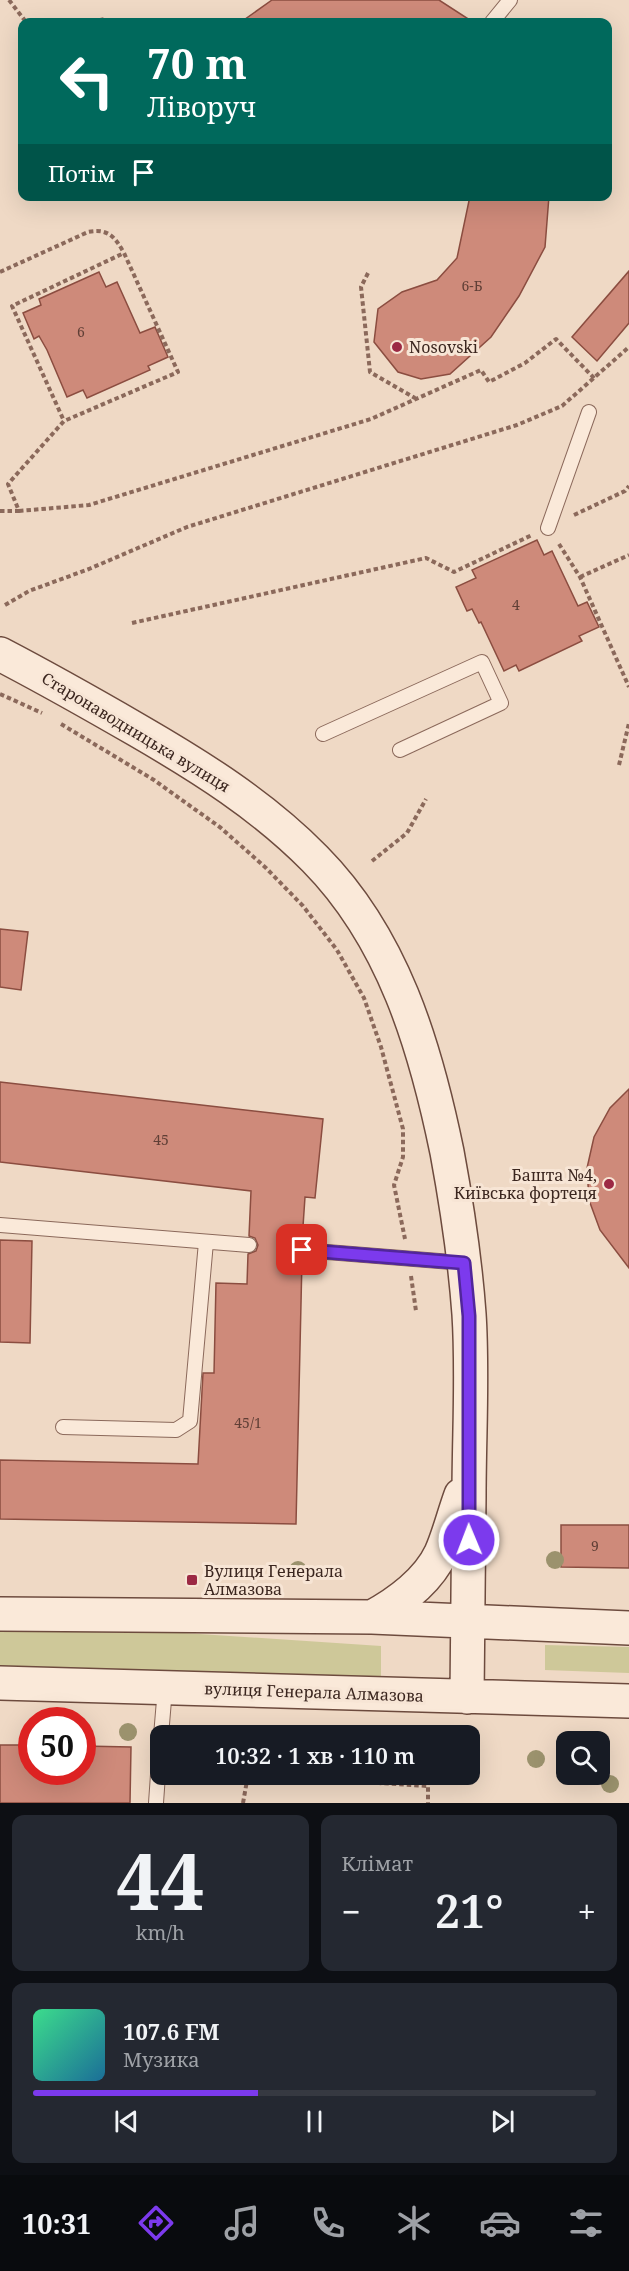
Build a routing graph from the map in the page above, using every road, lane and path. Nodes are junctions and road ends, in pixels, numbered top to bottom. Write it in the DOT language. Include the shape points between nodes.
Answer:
graph roads {
  1 [pos="9,0"];
  2 [pos="510,0"];
  3 [pos="23,18"];
  4 [pos="495,18"];
  5 [pos="124,253"];
  6 [pos="0,273"];
  7 [pos="368,273"];
  8 [pos="629,347"];
  9 [pos="595,379"];
  10 [pos="416,399"];
  11 [pos="590,412"];
  12 [pos="64,421"];
  13 [pos="629,486"];
  14 [pos="0,511"];
  15 [pos="19,511"];
  16 [pos="548,528"];
  17 [pos="629,555"];
  18 [pos="580,577"];
  19 [pos="5,605"];
  20 [pos="132,623"];
  21 [pos="0,654"];
  22 [pos="629,687"];
  23 [pos="0,694"];
  24 [pos="48,715"];
  25 [pos="57,721"];
  26 [pos="629,723"];
  27 [pos="323,734"];
  28 [pos="400,750"];
  29 [pos="619,765"];
  30 [pos="426,799"];
  31 [pos="372,861"];
  32 [pos="0,1225"];
  33 [pos="206,1242"];
  34 [pos="249,1245"];
  35 [pos="302,1250"];
  36 [pos="409,1258"];
  37 [pos="464,1263"];
  38 [pos="416,1311"];
  39 [pos="63,1427"];
  40 [pos="470,1471"];
  41 [pos="0,1614"];
  42 [pos="372,1617"];
  43 [pos="468,1622"];
  44 [pos="629,1629"];
  45 [pos="0,1683"];
  46 [pos="165,1688"];
  47 [pos="467,1697"];
  48 [pos="629,1701"];
  49 [pos="162,1725"];
  50 [pos="157,1785"];
  51 [pos="156,1803"];
  52 [pos="243,1803"];
  53 [pos="428,1803"];
  1 -- 3 [label="path"];
  2 -- 4 [label="lane"];
  5 -- 6 [label="path" via="115,237 99,230"];
  5 -- 12 [label="path" via="12,306"];
  5 -- 12 [label="path" via="178,372"];
  7 -- 10 [label="path" via="361,288 370,372"];
  8 -- 9 [label="path"];
  9 -- 10 [label="path" via="555,339 525,363 489,382 481,370"];
  9 -- 19 [label="path" via="562,406 518,425 187,527 29,591"];
  10 -- 15 [label="path" via="370,419 89,505"];
  11 -- 16 [label="lane"];
  12 -- 15 [label="path" via="8,484"];
  13 -- 16 [label="path"];
  14 -- 15 [label="path"];
  16 -- 18 [label="path"];
  16 -- 20 [label="path" via="454,572 426,558"];
  17 -- 18 [label="path"];
  18 -- 22 [label="path"];
  21 -- 37 [label="main road, Старонаводницька вулиця" via="210,772 276,823 351,900 383,953 423,1049 459,1217"];
  23 -- 24 [label="path"];
  25 -- 36 [label="path" via="154,780 221,828 303,906 337,950 364,998 404,1129 403,1157 394,1185"];
  26 -- 29 [label="path"];
  27 -- 28 [label="lane" via="482,662 501,703"];
  30 -- 31 [label="path" via="406,833"];
  32 -- 33 [label="lane"];
  33 -- 34 [label="lane"];
  33 -- 39 [label="lane" via="190,1421 176,1430"];
  35 -- 36 [label="lane"];
  36 -- 37 [label="lane"];
  36 -- 38 [label="path"];
  37 -- 40 [label="main road, Старонаводницька вулиця" via="469,1316"];
  40 -- 42 [label="main road" via="440,1555 428,1573 401,1599"];
  40 -- 43 [label="main road, Старонаводницька вулиця"];
  41 -- 42 [label="main road"];
  42 -- 43 [label="main road"];
  43 -- 44 [label="main road"];
  43 -- 47 [label="main road, Старонаводницька вулиця"];
  45 -- 46 [label="main road, вулиця Генерала Алмазова"];
  46 -- 47 [label="main road, вулиця Генерала Алмазова"];
  46 -- 49 [label="lane"];
  47 -- 48 [label="main road, вулиця Генерала Алмазова"];
  50 -- 51 [label="lane"];
  52 -- 53 [label="path" via="248,1775 429,1786"];
}
